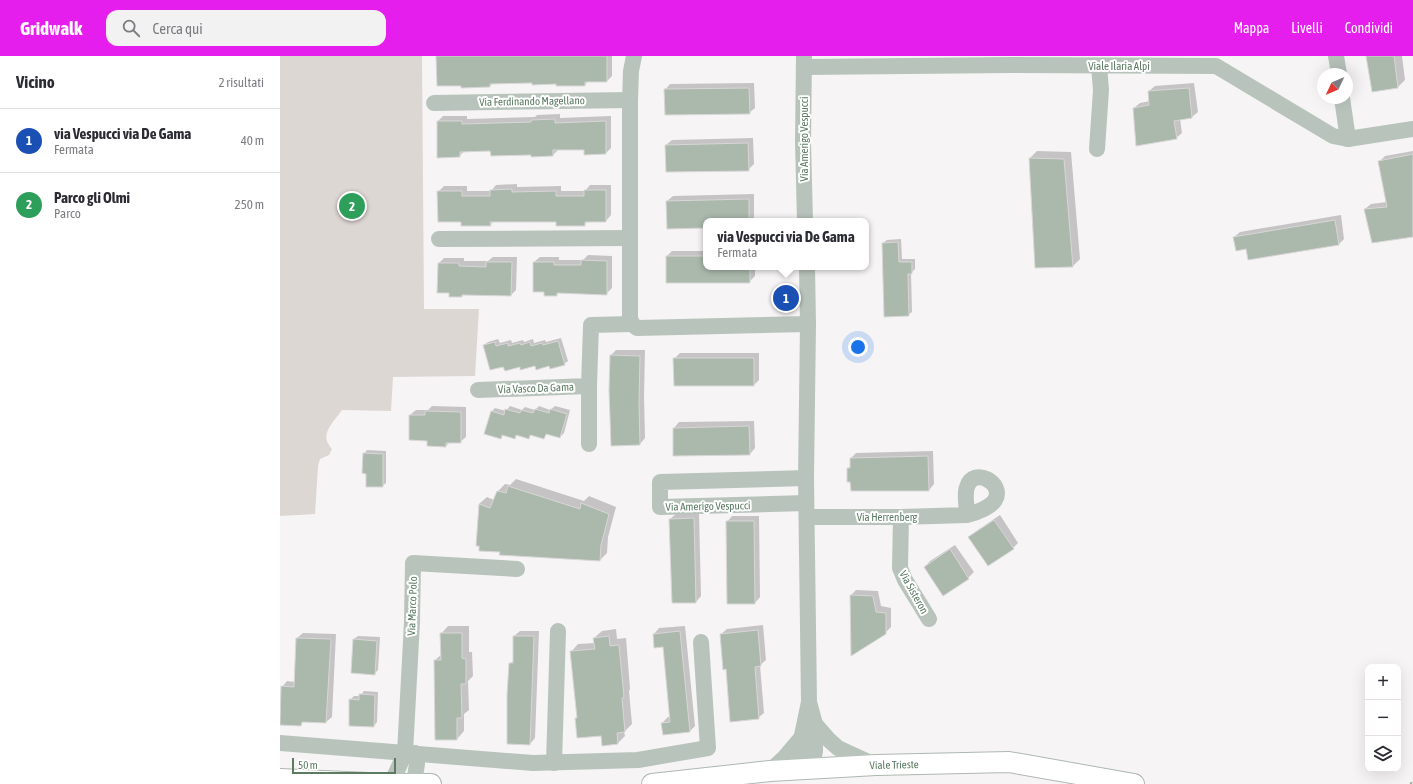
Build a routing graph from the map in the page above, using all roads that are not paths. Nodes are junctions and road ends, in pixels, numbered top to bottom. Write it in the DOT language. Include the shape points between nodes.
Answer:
graph roads {
  1 [pos="634,56"];
  2 [pos="1336,56"];
  3 [pos="1010,60"];
  4 [pos="804,61"];
  5 [pos="973,61"];
  6 [pos="1099,66"];
  7 [pos="1338,68"];
  8 [pos="630,100"];
  9 [pos="434,103"];
  10 [pos="1343,104"];
  11 [pos="1413,129"];
  12 [pos="1348,139"];
  13 [pos="1097,149"];
  14 [pos="805,218"];
  15 [pos="629,238"];
  16 [pos="439,239"];
  17 [pos="807,270"];
  18 [pos="632,324"];
  19 [pos="808,324"];
  20 [pos="588,386"];
  21 [pos="478,390"];
  22 [pos="589,444"];
  23 [pos="806,478"];
  24 [pos="806,510"];
  25 [pos="967,515"];
  26 [pos="901,517"];
  27 [pos="517,569"];
  28 [pos="930,619"];
  29 [pos="558,631"];
  30 [pos="701,642"];
  31 [pos="809,702"];
  32 [pos="815,724"];
  33 [pos="802,737"];
  34 [pos="280,743"];
  35 [pos="410,753"];
  36 [pos="554,763"];
  37 [pos="876,765"];
  38 [pos="805,769"];
  39 [pos="770,771"];
  40 [pos="285,781"];
  41 [pos="391,784"];
  42 [pos="414,784"];
  43 [pos="431,784"];
  44 [pos="652,784"];
  45 [pos="1134,784"];
  1 -- 8 [label="street"];
  2 -- 7 [label="street"];
  3 -- 5 [label="street, Viale Ilaria Alpi"];
  3 -- 6 [label="street, Viale Ilaria Alpi"];
  4 -- 5 [label="street, Viale Ilaria Alpi"];
  4 -- 14 [label="street, Via Amerigo Vespucci"];
  6 -- 12 [label="street, Viale Ilaria Alpi" via="1216,66 1333,136"];
  6 -- 13 [label="street" via="1101,90"];
  8 -- 9 [label="street, Via Ferdinando Magellano"];
  8 -- 15 [label="street"];
  10 -- 12 [label="street"];
  11 -- 12 [label="street, Viale Ilaria Alpi"];
  15 -- 16 [label="street"];
  15 -- 18 [label="street"];
  17 -- 19 [label="street"];
  18 -- 19 [label="street" via="637,328"];
  18 -- 20 [label="street, Via Vasco Da Gama" via="591,325"];
  19 -- 23 [label="street"];
  20 -- 21 [label="street, Via Vasco Da Gama"];
  20 -- 22 [label="street"];
  23 -- 24 [label="street"];
  23 -- 24 [label="street, Via Amerigo Vespucci" via="660,482 660,507"];
  24 -- 26 [label="street, Via Herrenberg"];
  24 -- 31 [label="street"];
  25 -- 26 [label="street, Via Herrenberg"];
  26 -- 28 [label="street, Via Sisteron" via="900,568"];
  27 -- 35 [label="street, Via Marco Polo" via="413,563"];
  29 -- 36 [label="street"];
  30 -- 36 [label="street" via="708,748 638,760"];
  31 -- 32 [label="street"];
  31 -- 33 [label="street"];
  32 -- 37 [label="street" via="838,748"];
  32 -- 38 [label="street" via="813,761"];
  33 -- 38 [label="street" via="800,754"];
  33 -- 39 [label="street"];
  34 -- 35 [label="street"];
  35 -- 36 [label="street" via="533,764"];
  35 -- 41 [label="street, Via Marco Polo"];
  35 -- 42 [label="street, Via Marco Polo" via="417,764"];
  37 -- 38 [label="main road, Viale Trieste"];
  37 -- 45 [label="main road, Viale Trieste" via="1009,762"];
  38 -- 39 [label="main road, Viale Trieste"];
  39 -- 44 [label="main road, Viale Trieste"];
  40 -- 41 [label="main road"];
  41 -- 42 [label="main road"];
  42 -- 43 [label="main road"];
}
